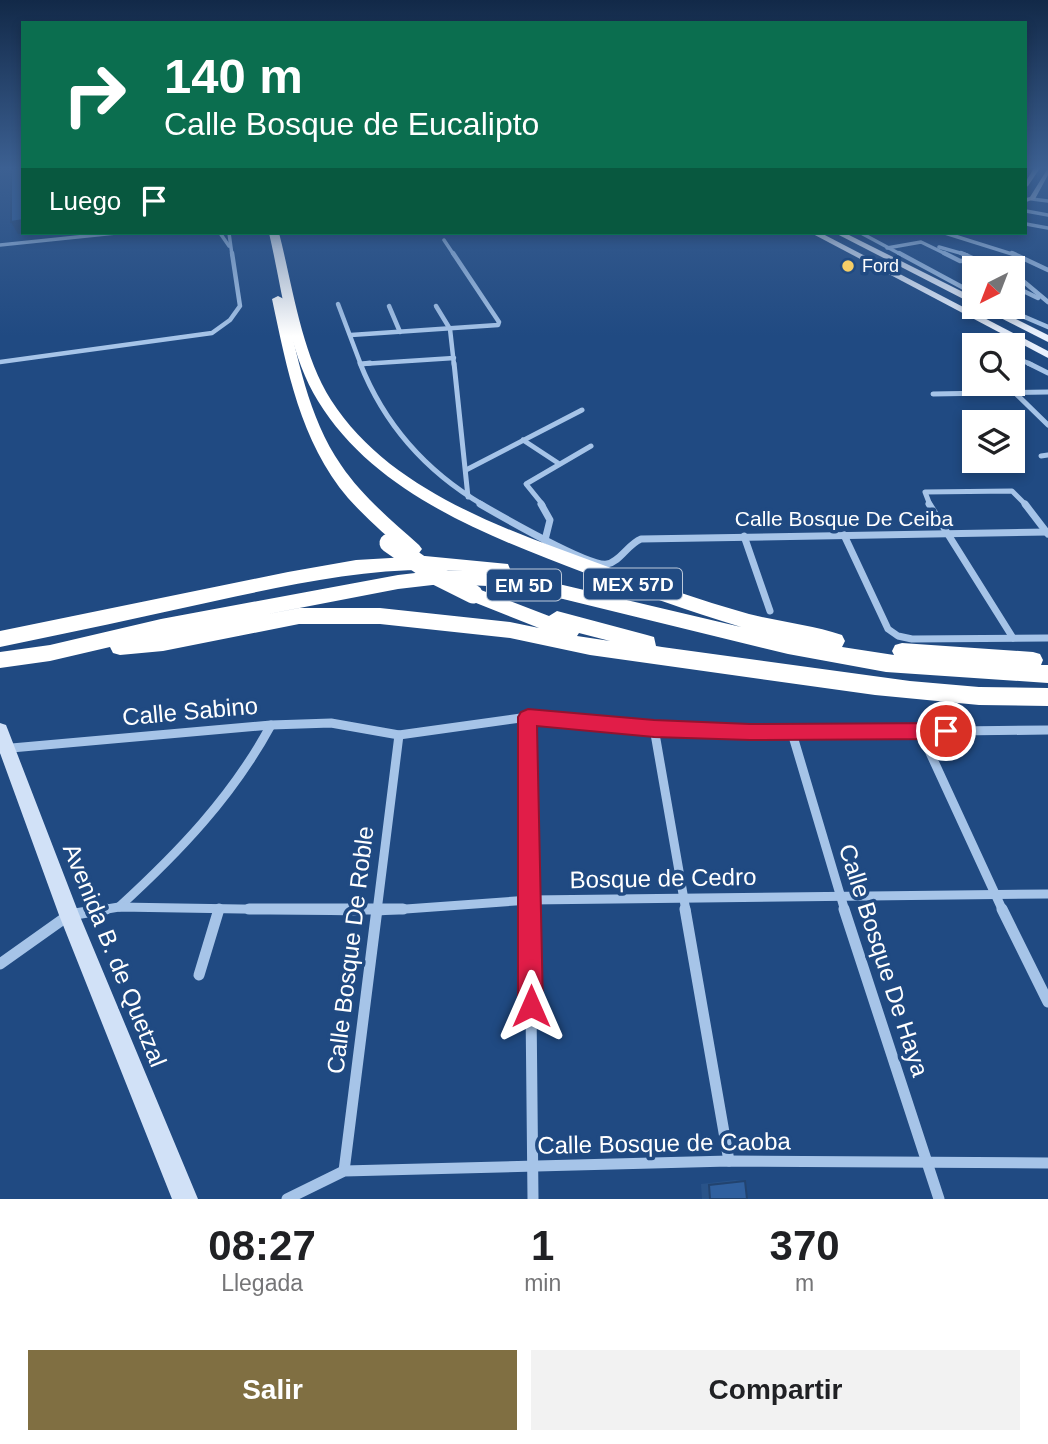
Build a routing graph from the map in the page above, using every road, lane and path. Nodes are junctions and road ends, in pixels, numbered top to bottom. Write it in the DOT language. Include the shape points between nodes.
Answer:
graph roads {
  1 [pos="1027,224"];
  2 [pos="1048,228"];
  3 [pos="74,235"];
  4 [pos="93,235"];
  5 [pos="221,235"];
  6 [pos="229,235"];
  7 [pos="264,235"];
  8 [pos="275,235"];
  9 [pos="822,235"];
  10 [pos="845,235"];
  11 [pos="864,235"];
  12 [pos="953,235"];
  13 [pos="444,240"];
  14 [pos="0,243"];
  15 [pos="229,246"];
  16 [pos="887,248"];
  17 [pos="966,256"];
  18 [pos="909,270"];
  19 [pos="1048,270"];
  20 [pos="889,273"];
  21 [pos="1026,283"];
  22 [pos="962,287"];
  23 [pos="1026,292"];
  24 [pos="962,296"];
  25 [pos="1046,302"];
  26 [pos="338,304"];
  27 [pos="389,306"];
  28 [pos="436,306"];
  29 [pos="282,315"];
  30 [pos="1011,319"];
  31 [pos="1020,319"];
  32 [pos="450,329"];
  33 [pos="400,332"];
  34 [pos="351,335"];
  35 [pos="1048,336"];
  36 [pos="1048,355"];
  37 [pos="454,358"];
  38 [pos="0,362"];
  39 [pos="1025,362"];
  40 [pos="362,364"];
  41 [pos="1048,373"];
  42 [pos="1025,392"];
  43 [pos="1048,392"];
  44 [pos="962,393"];
  45 [pos="933,394"];
  46 [pos="1019,396"];
  47 [pos="582,410"];
  48 [pos="1048,425"];
  49 [pos="523,440"];
  50 [pos="592,446"];
  51 [pos="558,463"];
  52 [pos="466,470"];
  53 [pos="468,498"];
  54 [pos="1047,533"];
  55 [pos="844,535"];
  56 [pos="744,536"];
  57 [pos="950,536"];
  58 [pos="545,540"];
  59 [pos="413,549"];
  60 [pos="477,592"];
  61 [pos="766,618"];
  62 [pos="1013,638"];
  63 [pos="1048,638"];
  64 [pos="0,639"];
  65 [pos="50,653"];
  66 [pos="658,655"];
  67 [pos="0,660"];
  68 [pos="1048,661"];
  69 [pos="1048,674"];
  70 [pos="1048,685"];
  71 [pos="1048,697"];
  72 [pos="528,717"];
  73 [pos="271,725"];
  74 [pos="654,728"];
  75 [pos="1048,730"];
  76 [pos="920,731"];
  77 [pos="792,733"];
  78 [pos="399,735"];
  79 [pos="2,741"];
  80 [pos="1048,894"];
  81 [pos="995,895"];
  82 [pos="840,896"];
  83 [pos="684,899"];
  84 [pos="530,900"];
  85 [pos="119,907"];
  86 [pos="219,909"];
  87 [pos="375,911"];
  88 [pos="69,915"];
  89 [pos="0,964"];
  90 [pos="199,975"];
  91 [pos="1048,1002"];
  92 [pos="729,1161"];
  93 [pos="926,1163"];
  94 [pos="1048,1163"];
  95 [pos="532,1166"];
  96 [pos="344,1171"];
  97 [pos="185,1199"];
  98 [pos="287,1199"];
  99 [pos="533,1199"];
  100 [pos="939,1199"];
  1 -- 2 [label="street"];
  3 -- 14 [label="street"];
  4 -- 14 [label="street"];
  5 -- 15 [label="street"];
  6 -- 15 [label="street"];
  7 -- 29 [label="highway, MEX 57D"];
  8 -- 61 [label="highway, MEX 57D" via="310,371 332,412 368,451 405,480 486,526 656,593"];
  9 -- 20 [label="main road"];
  10 -- 18 [label="main road"];
  11 -- 16 [label="street"];
  12 -- 19 [label="street" via="1004,250"];
  13 -- 32 [label="street" via="499,322"];
  15 -- 38 [label="street" via="240,306 212,333"];
  16 -- 17 [label="street" via="921,242"];
  16 -- 22 [label="street"];
  18 -- 20 [label="main road" via="906,276"];
  18 -- 24 [label="main road"];
  20 -- 36 [label="main road"];
  21 -- 25 [label="street"];
  23 -- 25 [label="street"];
  26 -- 34 [label="street"];
  27 -- 33 [label="street"];
  28 -- 32 [label="street"];
  29 -- 59 [label="highway, MEX 57D" via="301,399 325,455 359,502"];
  29 -- 60 [label="highway, bridge" via="279,328 290,402 302,440 327,481 389,543 435,575"];
  30 -- 35 [label="main road"];
  31 -- 35 [label="street"];
  32 -- 33 [label="street"];
  32 -- 37 [label="street"];
  33 -- 34 [label="street"];
  34 -- 40 [label="street"];
  37 -- 40 [label="street"];
  37 -- 52 [label="street"];
  39 -- 41 [label="street"];
  40 -- 53 [label="street" via="377,402 399,435 437,475"];
  42 -- 43 [label="street"];
  44 -- 45 [label="street"];
  46 -- 48 [label="street"];
  47 -- 49 [label="street"];
  49 -- 51 [label="street"];
  49 -- 52 [label="street"];
  50 -- 51 [label="street"];
  51 -- 58 [label="street" via="526,484 550,514 552,523"];
  52 -- 53 [label="street"];
  53 -- 58 [label="street"];
  54 -- 57 [label="street, Calle Bosque De Ceiba"];
  54 -- 57 [label="street" via="1012,491 925,492"];
  55 -- 56 [label="street, Calle Bosque De Ceiba"];
  55 -- 57 [label="street, Calle Bosque De Ceiba"];
  55 -- 62 [label="street" via="888,629 898,636"];
  56 -- 58 [label="street, Calle Bosque De Ceiba" via="641,539 630,543 607,566"];
  56 -- 61 [label="street"];
  57 -- 62 [label="street"];
  59 -- 60 [label="highway, MEX 57D"];
  60 -- 66 [label="highway" via="548,624"];
  60 -- 70 [label="highway, MEX 57D" via="611,635 685,650 914,679 1007,687"];
  61 -- 64 [label="highway, EM 5D" via="723,620 557,578 472,565 400,561 327,569"];
  61 -- 68 [label="highway, MEX 57D" via="869,648"];
  62 -- 63 [label="street"];
  65 -- 66 [label="highway" via="163,643 299,616 380,616 510,629 590,647"];
  65 -- 67 [label="highway, EM 5D"];
  65 -- 69 [label="highway, EM 5D" via="175,624 441,577 488,579 563,592 788,646 874,661"];
  66 -- 71 [label="highway" via="917,690 993,698"];
  72 -- 74 [label="street"];
  72 -- 78 [label="street"];
  72 -- 84 [label="street"];
  73 -- 78 [label="street" via="331,723"];
  73 -- 79 [label="street, Calle Sabino"];
  73 -- 85 [label="street, Calle Sabino" via="223,804 186,847"];
  74 -- 77 [label="street"];
  74 -- 83 [label="street"];
  75 -- 76 [label="street"];
  76 -- 77 [label="street"];
  76 -- 81 [label="street"];
  77 -- 82 [label="street, Calle Bosque De Haya"];
  78 -- 87 [label="street, Calle Bosque De Roble"];
  79 -- 88 [label="main road, Avenida B. de Quetzal"];
  80 -- 81 [label="street, Bosque de Cedro"];
  81 -- 82 [label="street, Bosque de Cedro"];
  81 -- 91 [label="street"];
  82 -- 83 [label="street, Bosque de Cedro"];
  82 -- 93 [label="street, Calle Bosque De Haya"];
  83 -- 84 [label="street, Bosque de Cedro"];
  83 -- 92 [label="street"];
  84 -- 87 [label="street, Bosque de Cedro"];
  84 -- 95 [label="street"];
  85 -- 86 [label="street, Bosque de Cedro"];
  85 -- 88 [label="street, Bosque de Cedro"];
  86 -- 87 [label="street, Bosque de Cedro"];
  86 -- 90 [label="street"];
  87 -- 96 [label="street, Calle Bosque De Roble"];
  88 -- 89 [label="street"];
  88 -- 97 [label="main road, Avenida B. de Quetzal"];
  92 -- 93 [label="street, Calle Bosque de Caoba"];
  92 -- 95 [label="street, Calle Bosque de Caoba"];
  93 -- 94 [label="street, Calle Bosque de Caoba"];
  93 -- 100 [label="street, Calle Bosque De Haya"];
  95 -- 96 [label="street, Calle Bosque de Caoba"];
  95 -- 99 [label="street"];
  96 -- 98 [label="street, Calle Bosque de Caoba"];
}
